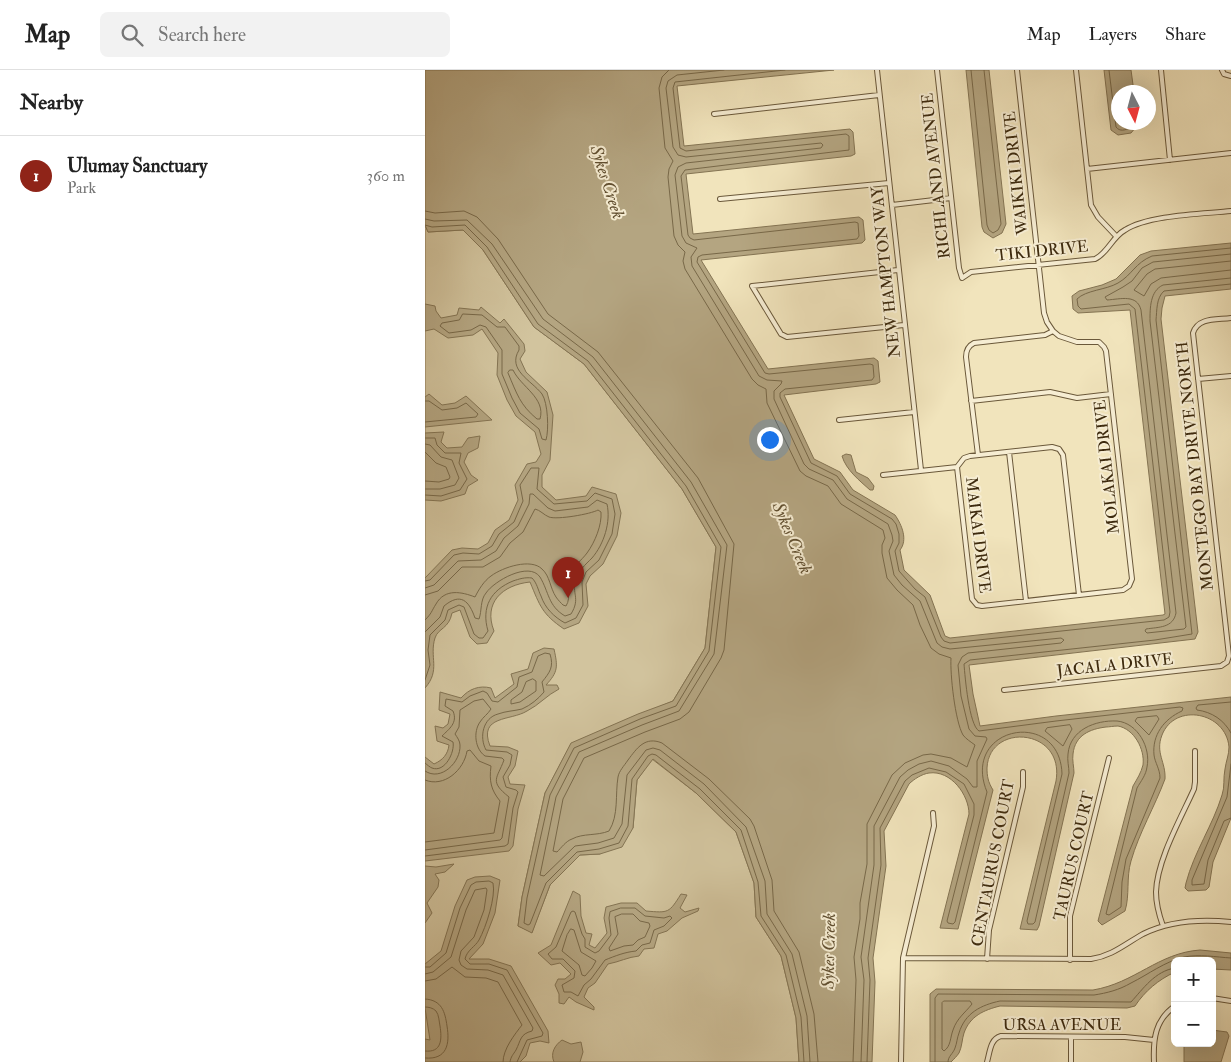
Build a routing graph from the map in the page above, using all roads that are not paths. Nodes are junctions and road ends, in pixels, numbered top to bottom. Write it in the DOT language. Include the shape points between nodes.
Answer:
graph roads {
  1 [pos="877,70"];
  2 [pos="937,70"];
  3 [pos="1017,70"];
  4 [pos="1076,70"];
  5 [pos="1161,70"];
  6 [pos="1223,72"];
  7 [pos="1231,76"];
  8 [pos="879,95"];
  9 [pos="714,114"];
  10 [pos="1231,153"];
  11 [pos="1170,160"];
  12 [pos="1087,169"];
  13 [pos="889,183"];
  14 [pos="951,198"];
  15 [pos="720,199"];
  16 [pos="892,205"];
  17 [pos="1231,211"];
  18 [pos="1117,236"];
  19 [pos="1039,264"];
  20 [pos="898,270"];
  21 [pos="962,278"];
  22 [pos="1231,318"];
  23 [pos="905,325"];
  24 [pos="1053,331"];
  25 [pos="1231,376"];
  26 [pos="1198,379"];
  27 [pos="1111,394"];
  28 [pos="971,400"];
  29 [pos="914,412"];
  30 [pos="839,420"];
  31 [pos="1009,452"];
  32 [pos="978,455"];
  33 [pos="957,467"];
  34 [pos="921,470"];
  35 [pos="883,474"];
  36 [pos="1079,594"];
  37 [pos="1026,601"];
  38 [pos="1227,662"];
  39 [pos="1005,690"];
  40 [pos="1195,751"];
  41 [pos="1109,758"];
  42 [pos="1023,772"];
  43 [pos="933,813"];
  44 [pos="1231,922"];
  45 [pos="1163,926"];
  46 [pos="903,958"];
  47 [pos="987,959"];
  48 [pos="1070,960"];
  49 [pos="1216,999"];
  50 [pos="1231,1001"];
  51 [pos="1171,1010"];
  52 [pos="1071,1037"];
  53 [pos="1153,1040"];
  54 [pos="901,1062"];
  55 [pos="987,1062"];
  56 [pos="1071,1062"];
  57 [pos="1154,1062"];
  1 -- 8 [label="street, NEW HAMPTON WAY"];
  2 -- 14 [label="street, RICHLAND AVENUE"];
  3 -- 19 [label="street, WAIKIKI DRIVE"];
  4 -- 12 [label="street"];
  5 -- 11 [label="street"];
  6 -- 7 [label="street"];
  8 -- 9 [label="street"];
  8 -- 13 [label="street, NEW HAMPTON WAY"];
  10 -- 11 [label="street"];
  11 -- 12 [label="street"];
  12 -- 18 [label="street" via="1093,210"];
  13 -- 15 [label="street"];
  13 -- 16 [label="street, NEW HAMPTON WAY"];
  14 -- 16 [label="street"];
  14 -- 21 [label="street, RICHLAND AVENUE"];
  16 -- 20 [label="street, NEW HAMPTON WAY"];
  17 -- 18 [label="street, TIKI DRIVE" via="1149,220 1131,226"];
  18 -- 19 [label="street, TIKI DRIVE" via="1095,259"];
  19 -- 21 [label="street, TIKI DRIVE" via="971,272"];
  19 -- 24 [label="street, WAIKIKI DRIVE" via="1044,313"];
  20 -- 23 [label="street, NEW HAMPTON WAY"];
  20 -- 23 [label="street" via="752,286 781,334 787,337"];
  22 -- 26 [label="street, MONTEGO BAY DRIVE NORTH" via="1200,322 1195,327"];
  23 -- 29 [label="street, NEW HAMPTON WAY"];
  24 -- 27 [label="street, MOLAKAI DRIVE" via="1077,342 1102,345 1106,351"];
  24 -- 28 [label="street" via="1045,335 969,345 966,357"];
  25 -- 26 [label="street"];
  26 -- 38 [label="street, MONTEGO BAY DRIVE NORTH" via="1228,646"];
  27 -- 28 [label="street" via="1077,398 1050,392"];
  27 -- 36 [label="street, MOLAKAI DRIVE" via="1132,579 1123,590"];
  28 -- 32 [label="street"];
  29 -- 30 [label="street"];
  29 -- 34 [label="street, NEW HAMPTON WAY"];
  31 -- 32 [label="street"];
  31 -- 36 [label="street" via="1052,447 1063,455"];
  31 -- 37 [label="street"];
  32 -- 33 [label="street" via="963,458"];
  33 -- 34 [label="street"];
  33 -- 37 [label="street, MAIKAI DRIVE" via="972,598 981,606"];
  34 -- 35 [label="street"];
  36 -- 37 [label="street"];
  38 -- 39 [label="street, JACALA DRIVE" via="1221,666"];
  40 -- 45 [label="street" via="1194,789 1157,879 1156,897"];
  41 -- 48 [label="street, TAURUS COURT" via="1070,916"];
  42 -- 47 [label="street, CENTAURUS COURT" via="1023,787 989,930"];
  43 -- 46 [label="street" via="934,826"];
  44 -- 45 [label="street" via="1195,920"];
  45 -- 48 [label="street" via="1107,956"];
  46 -- 47 [label="street"];
  46 -- 54 [label="street"];
  47 -- 48 [label="street"];
  49 -- 50 [label="street"];
  51 -- 53 [label="street" via="1159,1022"];
  52 -- 53 [label="street, URSA AVENUE"];
  52 -- 55 [label="street, URSA AVENUE" via="998,1036"];
  52 -- 56 [label="street"];
  53 -- 57 [label="street"];
}
